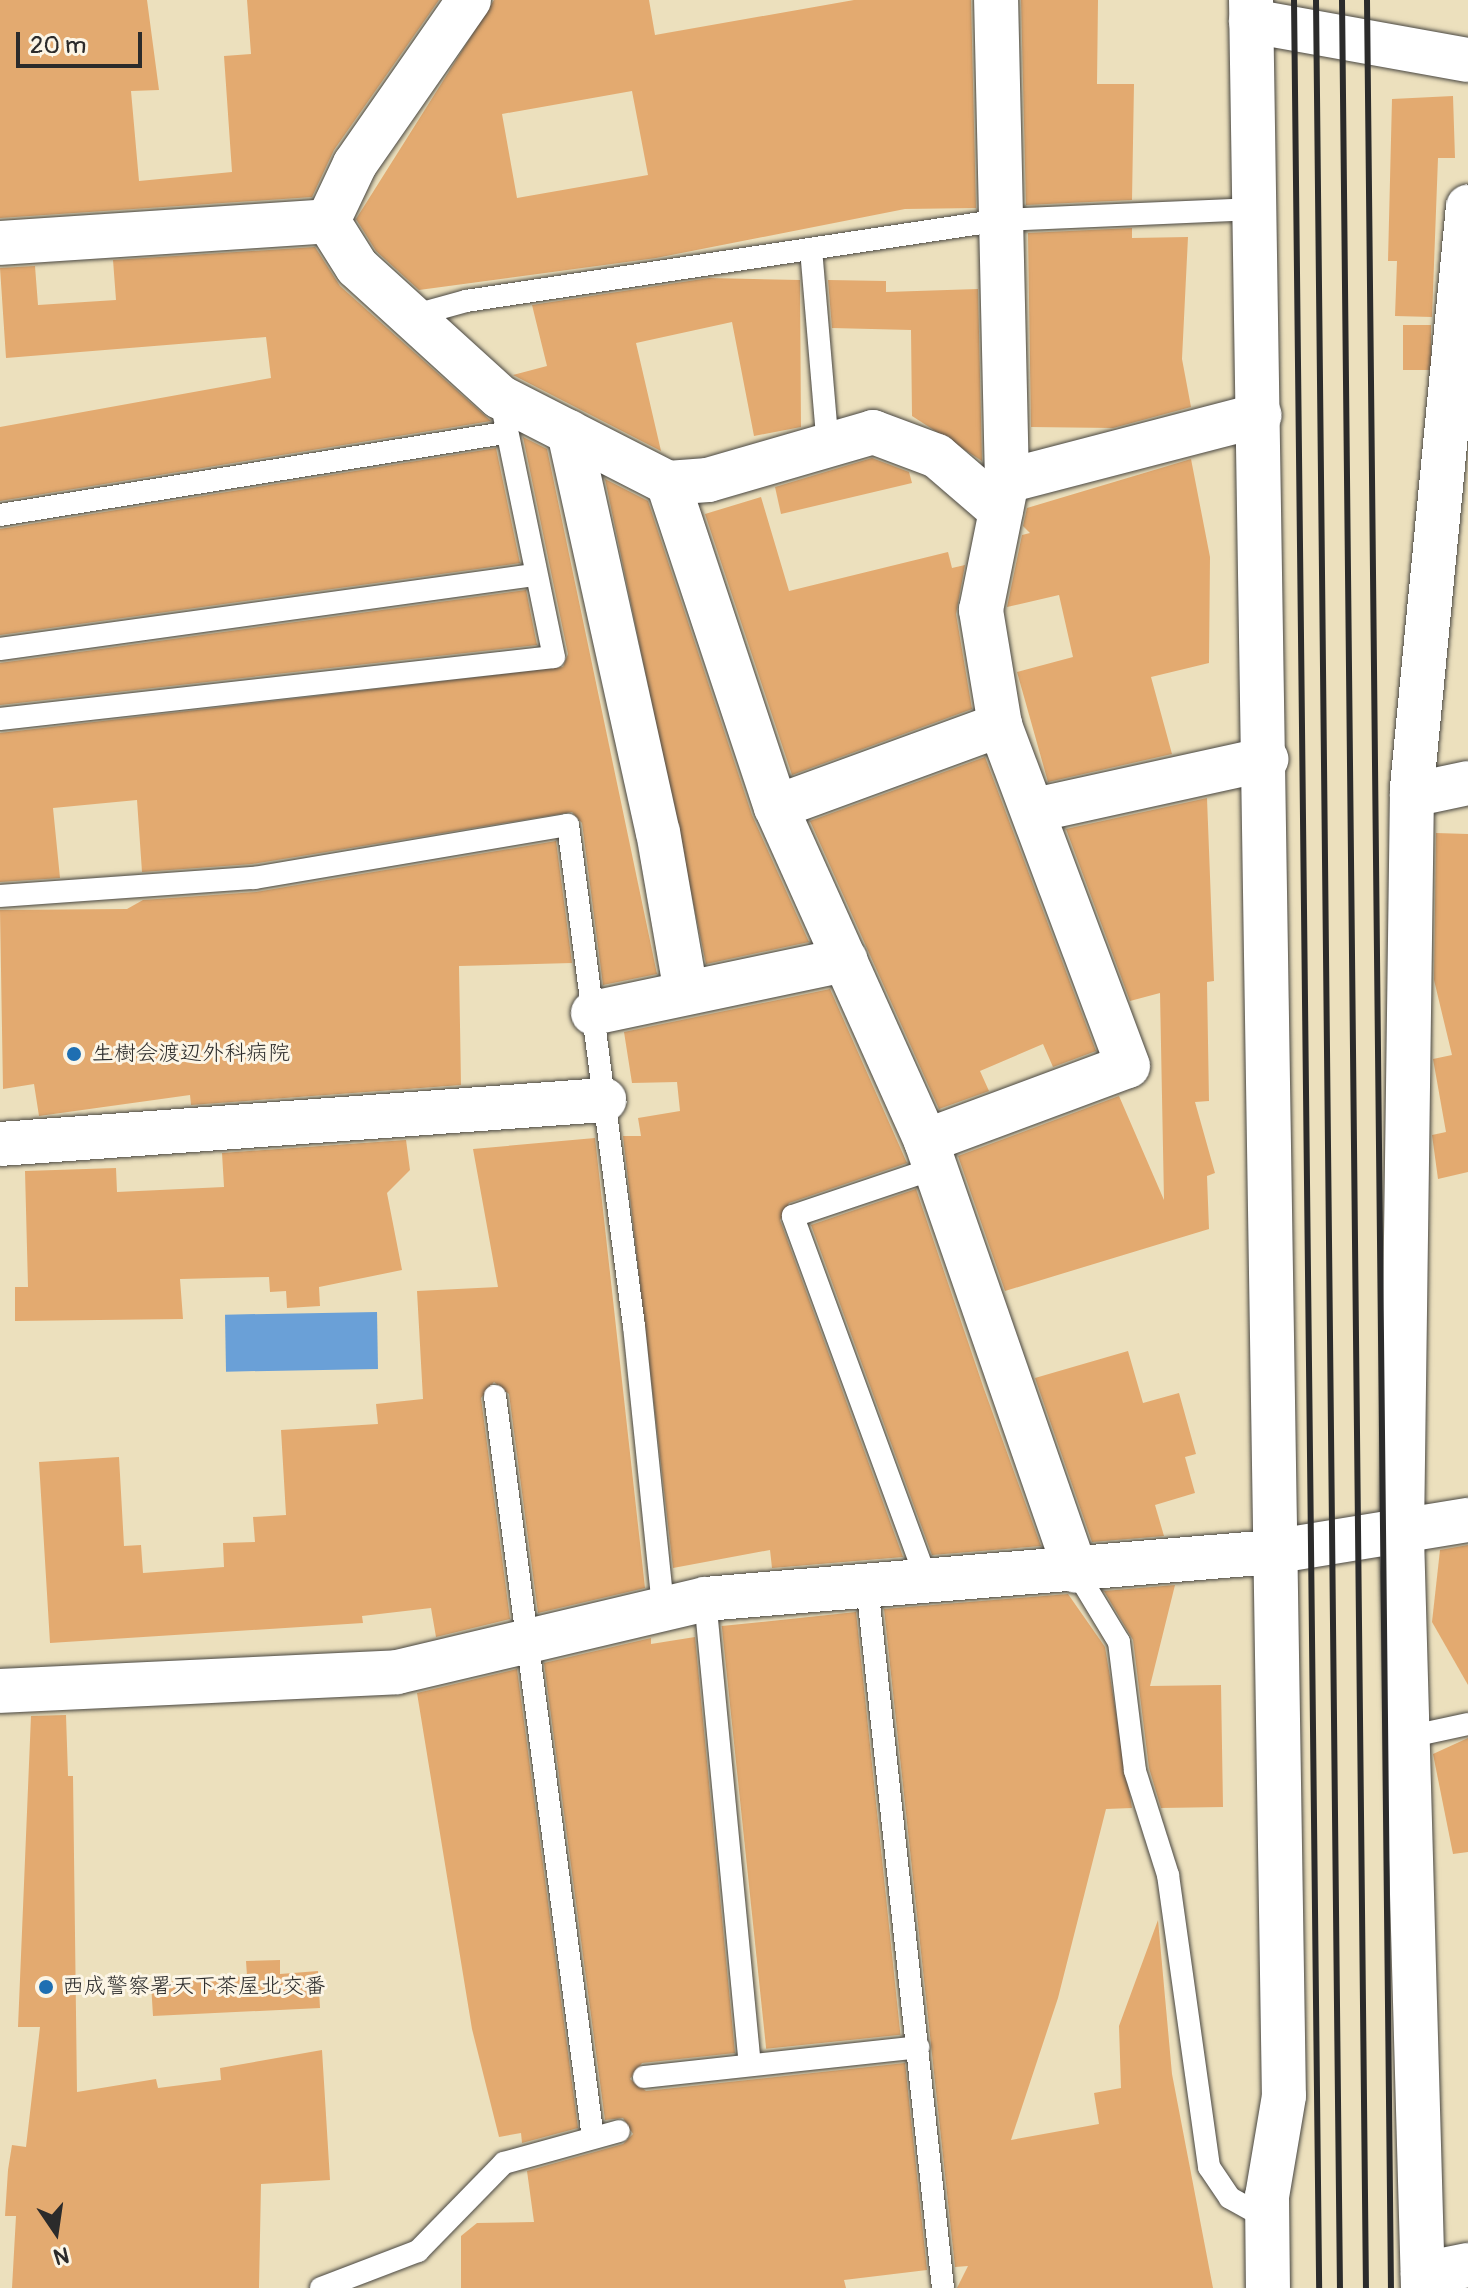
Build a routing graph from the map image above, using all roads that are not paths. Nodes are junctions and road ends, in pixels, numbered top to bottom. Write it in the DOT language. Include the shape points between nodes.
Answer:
graph roads {
  1 [pos="469,0"];
  2 [pos="996,0"];
  3 [pos="1251,11"];
  4 [pos="1468,60"];
  5 [pos="1468,207"];
  6 [pos="1256,209"];
  7 [pos="1001,220"];
  8 [pos="328,221"];
  9 [pos="0,243"];
  10 [pos="811,249"];
  11 [pos="412,316"];
  12 [pos="502,415"];
  13 [pos="1260,415"];
  14 [pos="569,432"];
  15 [pos="828,446"];
  16 [pos="668,483"];
  17 [pos="1004,496"];
  18 [pos="0,515"];
  19 [pos="534,575"];
  20 [pos="0,649"];
  21 [pos="0,719"];
  22 [pos="1000,725"];
  23 [pos="1266,759"];
  24 [pos="1468,783"];
  25 [pos="1412,795"];
  26 [pos="776,807"];
  27 [pos="1035,810"];
  28 [pos="0,896"];
  29 [pos="845,960"];
  30 [pos="686,993"];
  31 [pos="593,1013"];
  32 [pos="604,1100"];
  33 [pos="0,1144"];
  34 [pos="929,1155"];
  35 [pos="495,1396"];
  36 [pos="1468,1520"];
  37 [pos="1402,1534"];
  38 [pos="1272,1552"];
  39 [pos="1076,1571"];
  40 [pos="927,1581"];
  41 [pos="867,1585"];
  42 [pos="705,1599"];
  43 [pos="663,1609"];
  44 [pos="523,1639"];
  45 [pos="0,1691"];
  46 [pos="1468,1724"];
  47 [pos="1408,1737"];
  48 [pos="918,2047"];
  49 [pos="750,2063"];
  50 [pos="644,2077"];
  51 [pos="619,2131"];
  52 [pos="593,2138"];
  53 [pos="1268,2219"];
  54 [pos="1468,2265"];
  55 [pos="1423,2281"];
  56 [pos="321,2288"];
  57 [pos="943,2288"];
  58 [pos="1268,2288"];
  1 -- 8 [label="street" via="355,164"];
  2 -- 7 [label="street"];
  3 -- 4 [label="street"];
  3 -- 6 [label="street"];
  5 -- 25 [label="street"];
  6 -- 7 [label="lane"];
  6 -- 13 [label="street"];
  7 -- 10 [label="lane"];
  7 -- 17 [label="street"];
  8 -- 9 [label="street"];
  8 -- 11 [label="street" via="357,267"];
  10 -- 11 [label="lane" via="466,301"];
  10 -- 15 [label="lane"];
  11 -- 12 [label="street"];
  12 -- 14 [label="street"];
  12 -- 18 [label="lane"];
  12 -- 19 [label="lane"];
  13 -- 17 [label="street"];
  13 -- 23 [label="street"];
  14 -- 16 [label="street"];
  14 -- 30 [label="street" via="658,832"];
  15 -- 16 [label="street" via="708,480"];
  15 -- 17 [label="street" via="873,432 937,456"];
  16 -- 26 [label="street"];
  17 -- 22 [label="street" via="981,610"];
  19 -- 20 [label="lane"];
  19 -- 21 [label="lane" via="554,657"];
  22 -- 26 [label="street"];
  22 -- 27 [label="street"];
  23 -- 27 [label="street"];
  23 -- 38 [label="street"];
  24 -- 25 [label="street"];
  25 -- 37 [label="street"];
  26 -- 29 [label="street"];
  27 -- 34 [label="street" via="1128,1066"];
  28 -- 31 [label="lane" via="254,878 568,825"];
  29 -- 30 [label="street"];
  29 -- 34 [label="street"];
  30 -- 31 [label="street"];
  31 -- 32 [label="lane"];
  32 -- 33 [label="street"];
  32 -- 43 [label="lane"];
  34 -- 39 [label="street"];
  34 -- 40 [label="lane" via="793,1216"];
  35 -- 44 [label="lane"];
  36 -- 37 [label="street"];
  37 -- 38 [label="street"];
  37 -- 47 [label="street"];
  38 -- 39 [label="street"];
  38 -- 53 [label="street" via="1284,2096"];
  39 -- 40 [label="street"];
  39 -- 53 [label="lane" via="1119,1642 1135,1771 1168,1875 1209,2167 1230,2198"];
  40 -- 41 [label="street"];
  41 -- 42 [label="street"];
  41 -- 48 [label="lane"];
  42 -- 43 [label="street"];
  42 -- 49 [label="lane"];
  43 -- 44 [label="street"];
  44 -- 45 [label="street" via="397,1672"];
  44 -- 52 [label="lane"];
  46 -- 47 [label="lane"];
  47 -- 55 [label="street"];
  48 -- 49 [label="lane"];
  48 -- 57 [label="lane"];
  49 -- 50 [label="lane"];
  51 -- 52 [label="lane"];
  52 -- 56 [label="lane" via="504,2163 418,2251"];
  53 -- 58 [label="street"];
  54 -- 55 [label="street"];
}
